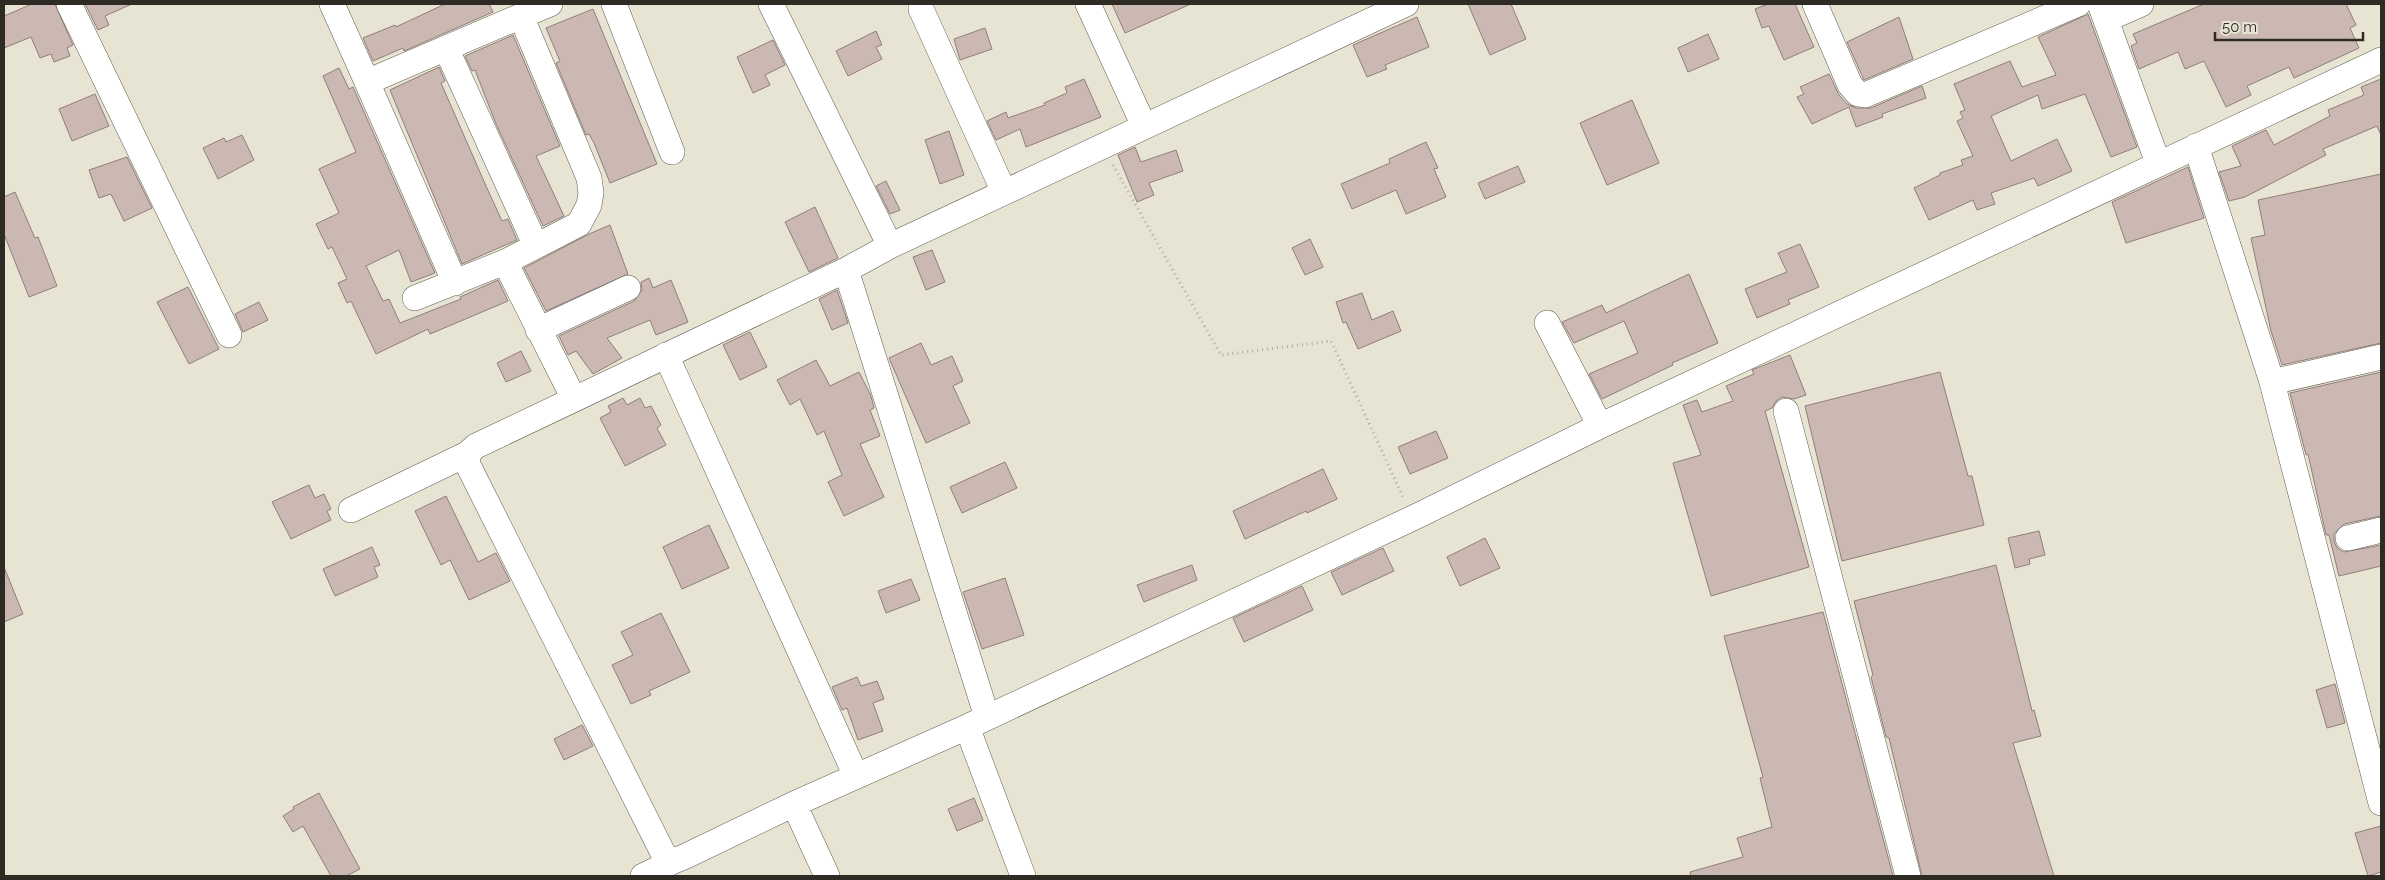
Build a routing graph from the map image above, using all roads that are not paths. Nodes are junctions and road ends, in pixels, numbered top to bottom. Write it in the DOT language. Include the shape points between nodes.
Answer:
graph roads {
  1 [pos="69,4"];
  2 [pos="332,4"];
  3 [pos="550,4"];
  4 [pos="614,4"];
  5 [pos="771,4"];
  6 [pos="1088,4"];
  7 [pos="1406,4"];
  8 [pos="1815,4"];
  9 [pos="2078,4"];
  10 [pos="2141,4"];
  11 [pos="921,9"];
  12 [pos="2104,11"];
  13 [pos="521,16"];
  14 [pos="446,48"];
  15 [pos="2381,60"];
  16 [pos="367,82"];
  17 [pos="1144,126"];
  18 [pos="2196,146"];
  19 [pos="672,152"];
  20 [pos="2158,163"];
  21 [pos="1004,192"];
  22 [pos="536,246"];
  23 [pos="890,246"];
  24 [pos="505,262"];
  25 [pos="846,270"];
  26 [pos="455,283"];
  27 [pos="628,288"];
  28 [pos="415,298"];
  29 [pos="1547,323"];
  30 [pos="538,330"];
  31 [pos="229,335"];
  32 [pos="666,355"];
  33 [pos="2381,358"];
  34 [pos="2272,382"];
  35 [pos="574,399"];
  36 [pos="1786,411"];
  37 [pos="1600,426"];
  38 [pos="467,454"];
  39 [pos="351,510"];
  40 [pos="2381,530"];
  41 [pos="2348,538"];
  42 [pos="977,722"];
  43 [pos="856,776"];
  44 [pos="2381,802"];
  45 [pos="794,804"];
  46 [pos="674,861"];
  47 [pos="643,876"];
  48 [pos="828,876"];
  49 [pos="1023,876"];
  50 [pos="1908,876"];
  1 -- 31 [label="street"];
  2 -- 16 [label="street"];
  3 -- 13 [label="street"];
  4 -- 19 [label="street"];
  5 -- 23 [label="street"];
  6 -- 17 [label="street"];
  7 -- 17 [label="street"];
  8 -- 9 [label="street" via="1850,86 1864,95"];
  10 -- 12 [label="street"];
  11 -- 21 [label="street"];
  12 -- 20 [label="street"];
  13 -- 14 [label="street"];
  13 -- 22 [label="street" via="589,178 591,193 586,214 579,224"];
  14 -- 16 [label="street"];
  14 -- 22 [label="street"];
  15 -- 18 [label="street"];
  16 -- 26 [label="street"];
  17 -- 21 [label="street"];
  18 -- 20 [label="street"];
  18 -- 34 [label="street"];
  20 -- 37 [label="street"];
  21 -- 23 [label="street"];
  22 -- 24 [label="street"];
  23 -- 25 [label="street"];
  24 -- 26 [label="street"];
  24 -- 30 [label="street"];
  25 -- 32 [label="street"];
  25 -- 42 [label="street"];
  26 -- 28 [label="street"];
  27 -- 30 [label="street"];
  29 -- 37 [label="street"];
  30 -- 35 [label="street"];
  32 -- 35 [label="street"];
  32 -- 43 [label="street"];
  33 -- 34 [label="street"];
  34 -- 44 [label="street"];
  35 -- 38 [label="street" via="476,446"];
  36 -- 50 [label="street"];
  37 -- 42 [label="street" via="1413,518"];
  38 -- 39 [label="street"];
  38 -- 46 [label="street" via="468,465 665,858"];
  40 -- 41 [label="street"];
  42 -- 43 [label="street"];
  42 -- 49 [label="street"];
  43 -- 45 [label="street"];
  45 -- 46 [label="street"];
  45 -- 48 [label="street"];
  46 -- 47 [label="street"];
}
